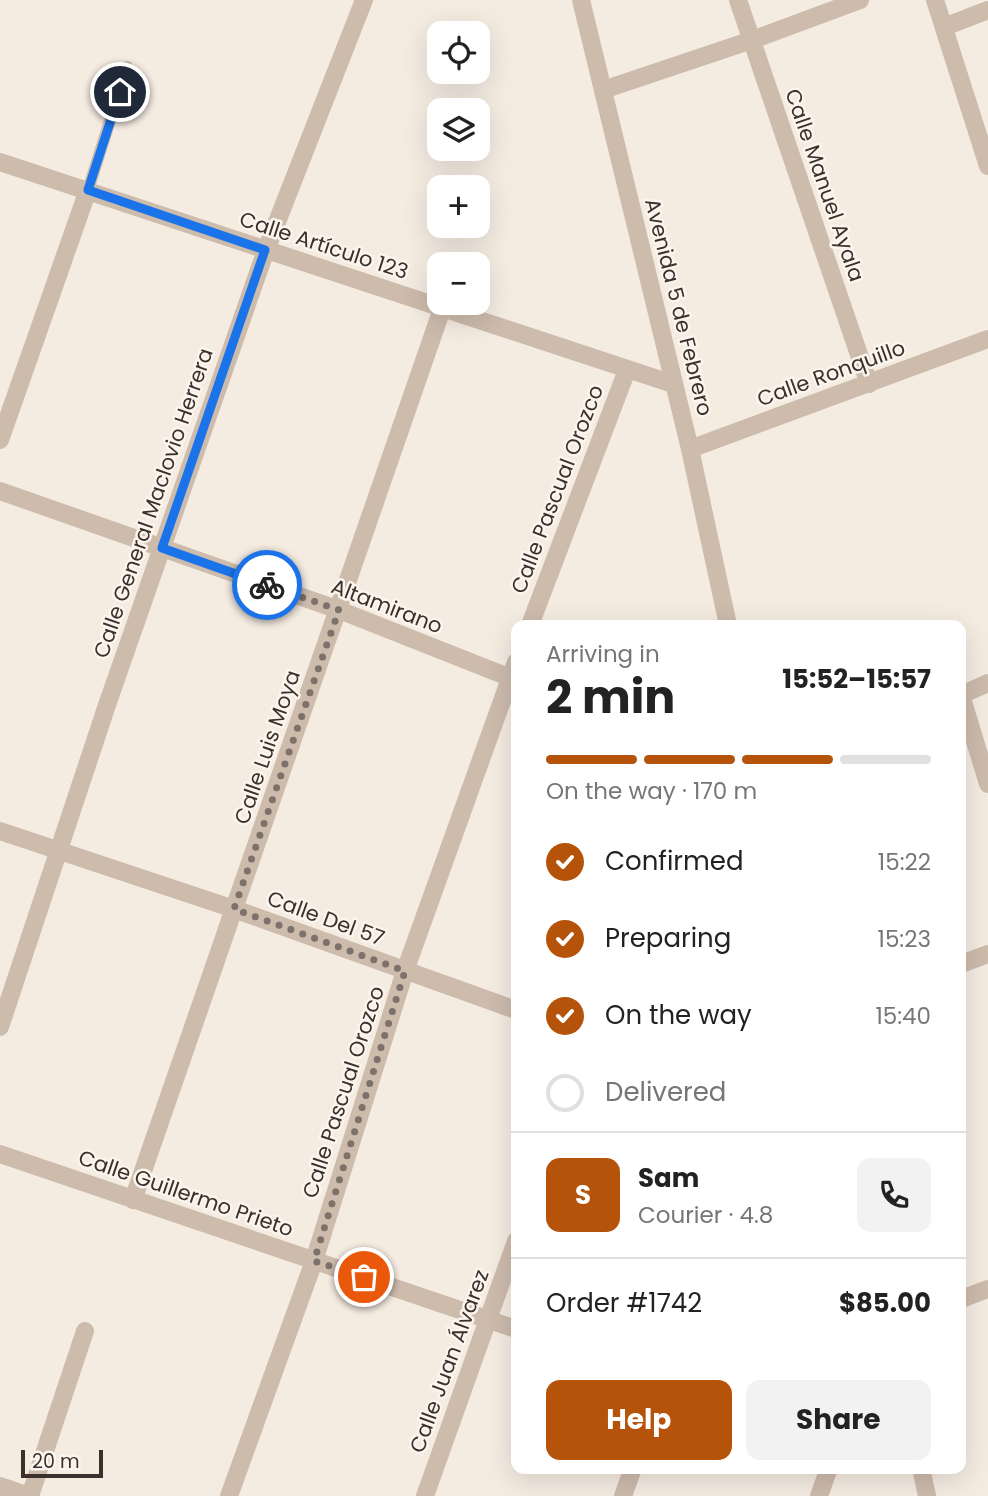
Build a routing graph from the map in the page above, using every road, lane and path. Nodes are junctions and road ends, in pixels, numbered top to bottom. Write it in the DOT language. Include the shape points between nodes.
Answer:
graph roads {
  1 [pos="364,0"];
  2 [pos="581,0"];
  3 [pos="738,0"];
  4 [pos="860,0"];
  5 [pos="935,0"];
  6 [pos="988,9"];
  7 [pos="944,27"];
  8 [pos="752,40"];
  9 [pos="127,67"];
  10 [pos="603,90"];
  11 [pos="0,162"];
  12 [pos="988,166"];
  13 [pos="88,190"];
  14 [pos="265,250"];
  15 [pos="427,304"];
  16 [pos="440,315"];
  17 [pos="460,315"];
  18 [pos="988,339"];
  19 [pos="627,370"];
  20 [pos="673,384"];
  21 [pos="869,384"];
  22 [pos="0,440"];
  23 [pos="690,449"];
  24 [pos="0,491"];
  25 [pos="162,548"];
  26 [pos="339,610"];
  27 [pos="532,620"];
  28 [pos="727,620"];
  29 [pos="511,673"];
  30 [pos="511,682"];
  31 [pos="988,683"];
  32 [pos="966,693"];
  33 [pos="966,711"];
  34 [pos="988,784"];
  35 [pos="0,831"];
  36 [pos="58,851"];
  37 [pos="234,909"];
  38 [pos="988,954"];
  39 [pos="966,962"];
  40 [pos="405,971"];
  41 [pos="511,1008"];
  42 [pos="0,1027"];
  43 [pos="0,1154"];
  44 [pos="133,1200"];
  45 [pos="511,1256"];
  46 [pos="314,1261"];
  47 [pos="988,1289"];
  48 [pos="966,1297"];
  49 [pos="489,1320"];
  50 [pos="511,1327"];
  51 [pos="85,1331"];
  52 [pos="631,1474"];
  53 [pos="827,1474"];
  54 [pos="922,1474"];
  55 [pos="0,1486"];
  56 [pos="30,1496"];
  57 [pos="229,1496"];
  58 [pos="425,1496"];
  59 [pos="623,1496"];
  60 [pos="819,1496"];
  61 [pos="927,1496"];
  1 -- 14 [label="street, Calle General Maclovio Herrera"];
  2 -- 10 [label="street, Avenida 5 de Febrero"];
  3 -- 8 [label="street, Calle Manuel Ayala"];
  4 -- 8 [label="street"];
  5 -- 7 [label="street"];
  6 -- 7 [label="street"];
  7 -- 12 [label="street"];
  8 -- 10 [label="street"];
  8 -- 21 [label="street, Calle Manuel Ayala"];
  9 -- 13 [label="lane"];
  10 -- 20 [label="street, Avenida 5 de Febrero"];
  11 -- 13 [label="street, Calle Artículo 123"];
  13 -- 14 [label="street, Calle Artículo 123"];
  13 -- 22 [label="street"];
  14 -- 15 [label="street, Calle Artículo 123"];
  14 -- 25 [label="street, Calle General Maclovio Herrera"];
  16 -- 26 [label="street, Calle Luis Moya"];
  17 -- 19 [label="street, Calle Artículo 123"];
  18 -- 21 [label="street, Calle Ronquillo"];
  19 -- 20 [label="street, Calle Artículo 123"];
  19 -- 27 [label="street, Calle Pascual Orozco"];
  20 -- 23 [label="street, Avenida 5 de Febrero"];
  21 -- 23 [label="street, Calle Ronquillo"];
  23 -- 28 [label="street, Avenida 5 de Febrero"];
  24 -- 25 [label="street, Altamirano"];
  25 -- 26 [label="street, Altamirano"];
  25 -- 36 [label="street, Calle General Maclovio Herrera"];
  26 -- 29 [label="street, Altamirano"];
  26 -- 37 [label="street, Calle Luis Moya"];
  30 -- 40 [label="street, Calle Pascual Orozco"];
  31 -- 32 [label="street"];
  33 -- 34 [label="street"];
  35 -- 36 [label="street, Calle Del 57"];
  36 -- 37 [label="street, Calle Del 57"];
  36 -- 42 [label="street, Calle General Maclovio Herrera"];
  37 -- 40 [label="street, Calle Del 57"];
  37 -- 44 [label="street, Calle Luis Moya"];
  38 -- 39 [label="street"];
  40 -- 41 [label="street, Calle Del 57"];
  40 -- 46 [label="street, Calle Pascual Orozco"];
  43 -- 44 [label="street, Calle Guillermo Prieto"];
  44 -- 46 [label="street, Calle Guillermo Prieto"];
  45 -- 49 [label="street, Calle Juan Álvarez"];
  46 -- 49 [label="street, Calle Guillermo Prieto"];
  46 -- 57 [label="street, Calle Pascual Orozco"];
  47 -- 48 [label="street"];
  49 -- 50 [label="street, Calle Guillermo Prieto"];
  49 -- 58 [label="street, Calle Juan Álvarez"];
  51 -- 56 [label="street"];
  52 -- 59 [label="street"];
  53 -- 60 [label="street"];
  54 -- 61 [label="street"];
  55 -- 56 [label="street"];
}
